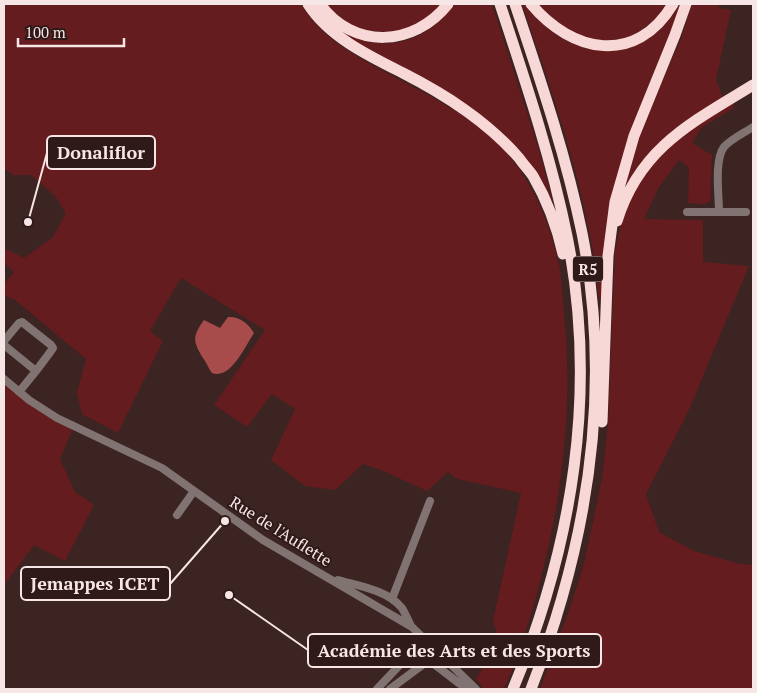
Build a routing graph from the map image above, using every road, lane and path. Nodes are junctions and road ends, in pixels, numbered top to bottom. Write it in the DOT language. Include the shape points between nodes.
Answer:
graph roads {
  1 [pos="308,4"];
  2 [pos="320,4"];
  3 [pos="448,4"];
  4 [pos="500,4"];
  5 [pos="515,4"];
  6 [pos="531,4"];
  7 [pos="673,4"];
  8 [pos="686,4"];
  9 [pos="753,85"];
  10 [pos="753,127"];
  11 [pos="687,212"];
  12 [pos="719,212"];
  13 [pos="746,212"];
  14 [pos="572,272"];
  15 [pos="607,284"];
  16 [pos="4,343"];
  17 [pos="36,371"];
  18 [pos="4,379"];
  19 [pos="19,392"];
  20 [pos="194,491"];
  21 [pos="430,501"];
  22 [pos="177,514"];
  23 [pos="577,543"];
  24 [pos="329,578"];
  25 [pos="392,599"];
  26 [pos="412,627"];
  27 [pos="429,660"];
  28 [pos="378,689"];
  29 [pos="390,689"];
  30 [pos="474,689"];
  31 [pos="513,689"];
  32 [pos="531,689"];
  1 -- 14 [label="highway" via="335,33 368,55 447,97 482,121 507,144 532,175"];
  2 -- 3 [label="highway" via="350,29 365,36 389,38 423,28"];
  4 -- 14 [label="highway, R5" via="550,163"];
  5 -- 23 [label="highway, R5" via="564,160 588,271 596,389 590,471"];
  6 -- 7 [label="highway" via="547,22 569,37 607,46 627,43 646,35 659,24"];
  8 -- 15 [label="highway" via="634,136 620,182 611,228"];
  9 -- 15 [label="highway" via="678,132 648,162 620,211"];
  10 -- 12 [label="street" via="728,143 720,155"];
  11 -- 12 [label="street"];
  12 -- 13 [label="street"];
  14 -- 31 [label="highway, R5" via="580,350 580,388 571,498 554,574"];
  15 -- 23 [label="highway" via="598,454"];
  16 -- 17 [label="street"];
  16 -- 17 [label="street" via="22,322 52,345"];
  17 -- 19 [label="street"];
  18 -- 19 [label="street, Rue de l'Auflette"];
  19 -- 20 [label="street, Rue de l'Auflette" via="57,418 162,468"];
  20 -- 22 [label="street"];
  20 -- 24 [label="street, Rue de l'Auflette" via="263,540"];
  21 -- 25 [label="street"];
  23 -- 32 [label="highway, R5" via="558,614"];
  24 -- 25 [label="street" via="379,592"];
  24 -- 26 [label="street, Rue de l'Auflette"];
  25 -- 26 [label="street"];
  26 -- 30 [label="street, Rue de l'Auflette"];
  27 -- 28 [label="street" via="418,652 412,652"];
  27 -- 29 [label="street"];
  27 -- 30 [label="street" via="460,684"];
}
